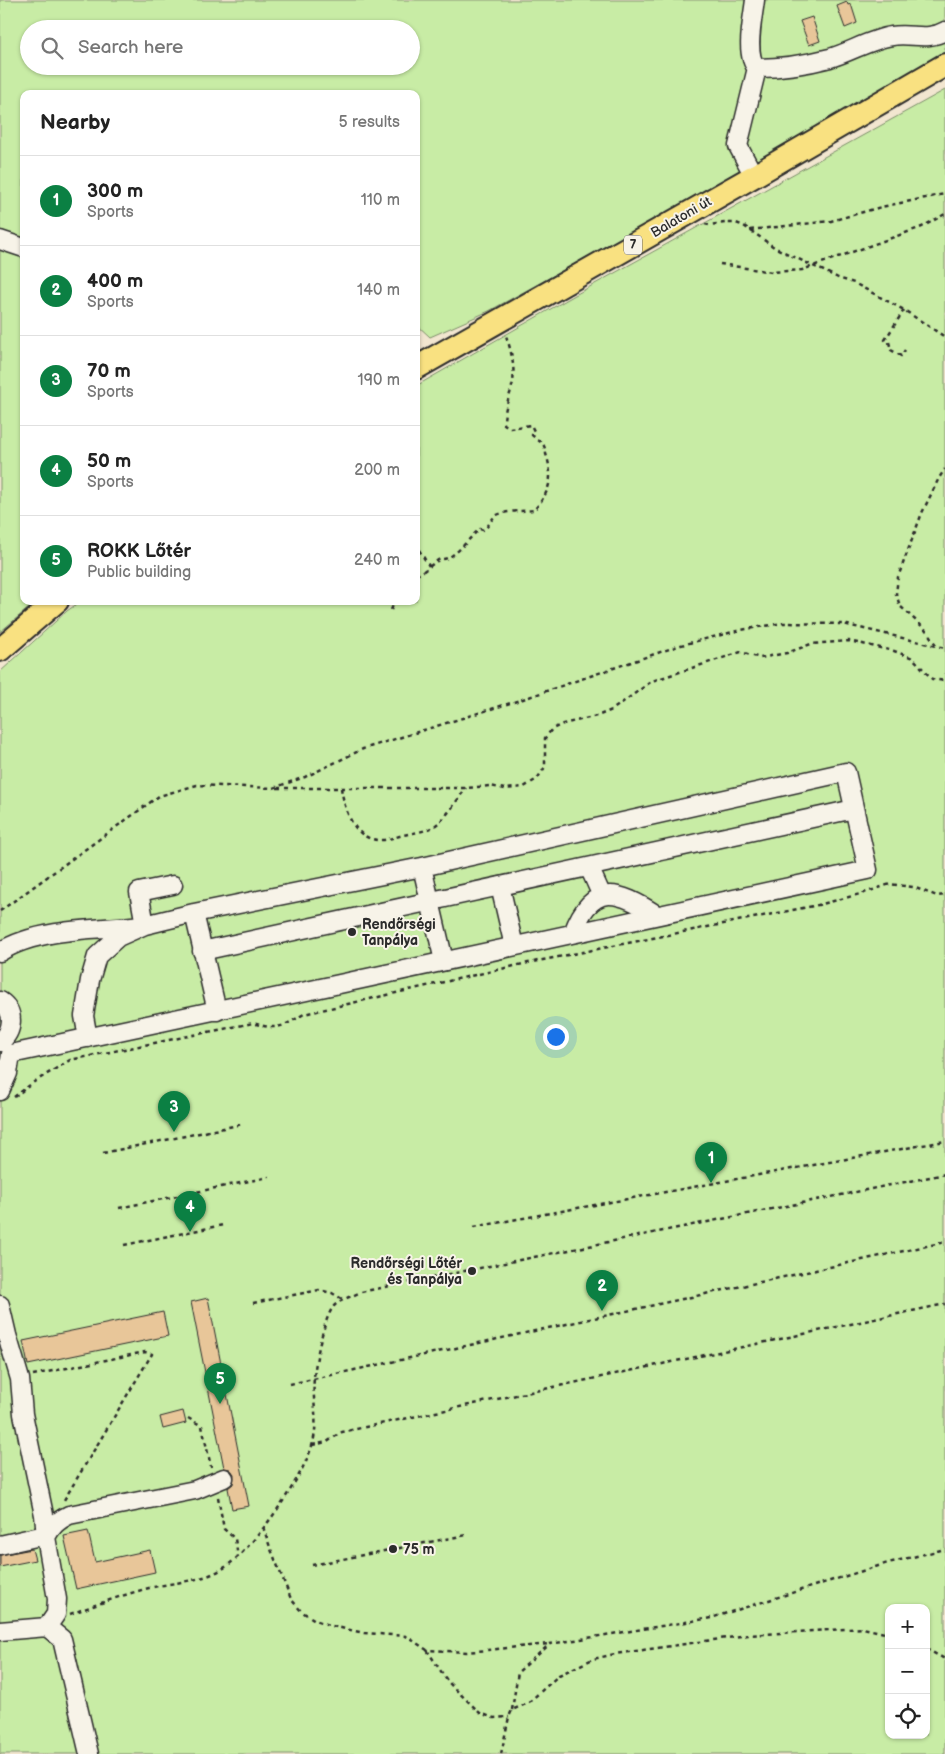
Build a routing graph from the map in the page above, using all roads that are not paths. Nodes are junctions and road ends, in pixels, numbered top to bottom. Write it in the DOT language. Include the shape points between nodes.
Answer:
graph roads {
  1 [pos="755,0"];
  2 [pos="945,31"];
  3 [pos="945,65"];
  4 [pos="757,68"];
  5 [pos="754,176"];
  6 [pos="0,240"];
  7 [pos="20,247"];
  8 [pos="420,366"];
  9 [pos="52,605"];
  10 [pos="0,650"];
  11 [pos="854,809"];
  12 [pos="422,867"];
  13 [pos="589,867"];
  14 [pos="173,884"];
  15 [pos="500,886"];
  16 [pos="602,896"];
  17 [pos="430,902"];
  18 [pos="194,913"];
  19 [pos="657,915"];
  20 [pos="146,925"];
  21 [pos="574,933"];
  22 [pos="514,946"];
  23 [pos="202,951"];
  24 [pos="0,952"];
  25 [pos="444,961"];
  26 [pos="0,1001"];
  27 [pos="217,1010"];
  28 [pos="88,1038"];
  29 [pos="4,1046"];
  30 [pos="6,1095"];
  31 [pos="0,1305"];
  32 [pos="224,1478"];
  33 [pos="48,1533"];
  34 [pos="0,1544"];
  35 [pos="47,1627"];
  36 [pos="0,1631"];
  37 [pos="89,1754"];
  1 -- 4 [label="street" via="750,53"];
  2 -- 4 [label="street" via="923,37 892,36 831,58"];
  3 -- 5 [label="main road, Balatoni út / 7"];
  4 -- 5 [label="street" via="738,146"];
  5 -- 8 [label="main road, Balatoni út / 7"];
  6 -- 7 [label="street"];
  9 -- 10 [label="main road"];
  11 -- 12 [label="street" via="846,772"];
  11 -- 13 [label="street"];
  11 -- 19 [label="street" via="868,870"];
  12 -- 17 [label="street"];
  12 -- 18 [label="street"];
  13 -- 15 [label="street"];
  13 -- 16 [label="street"];
  14 -- 20 [label="street" via="139,892"];
  15 -- 17 [label="street"];
  15 -- 22 [label="street"];
  16 -- 19 [label="street" via="617,895 635,901"];
  16 -- 21 [label="street" via="588,905"];
  17 -- 23 [label="street"];
  17 -- 25 [label="street"];
  18 -- 20 [label="street"];
  18 -- 23 [label="street"];
  19 -- 21 [label="street"];
  20 -- 24 [label="street" via="36,937"];
  20 -- 28 [label="street" via="118,937 97,956 84,1016"];
  21 -- 22 [label="street"];
  22 -- 25 [label="street"];
  23 -- 27 [label="street"];
  25 -- 27 [label="street"];
  26 -- 29 [label="street" via="10,1012 12,1023"];
  27 -- 28 [label="street"];
  28 -- 29 [label="street"];
  29 -- 30 [label="street" via="8,1073"];
  31 -- 33 [label="street" via="20,1379 23,1414"];
  32 -- 33 [label="street" via="195,1490 69,1515 57,1520"];
  33 -- 34 [label="street"];
  33 -- 35 [label="street" via="57,1599 56,1614"];
  35 -- 36 [label="street"];
  35 -- 37 [label="street" via="62,1639"];
}
